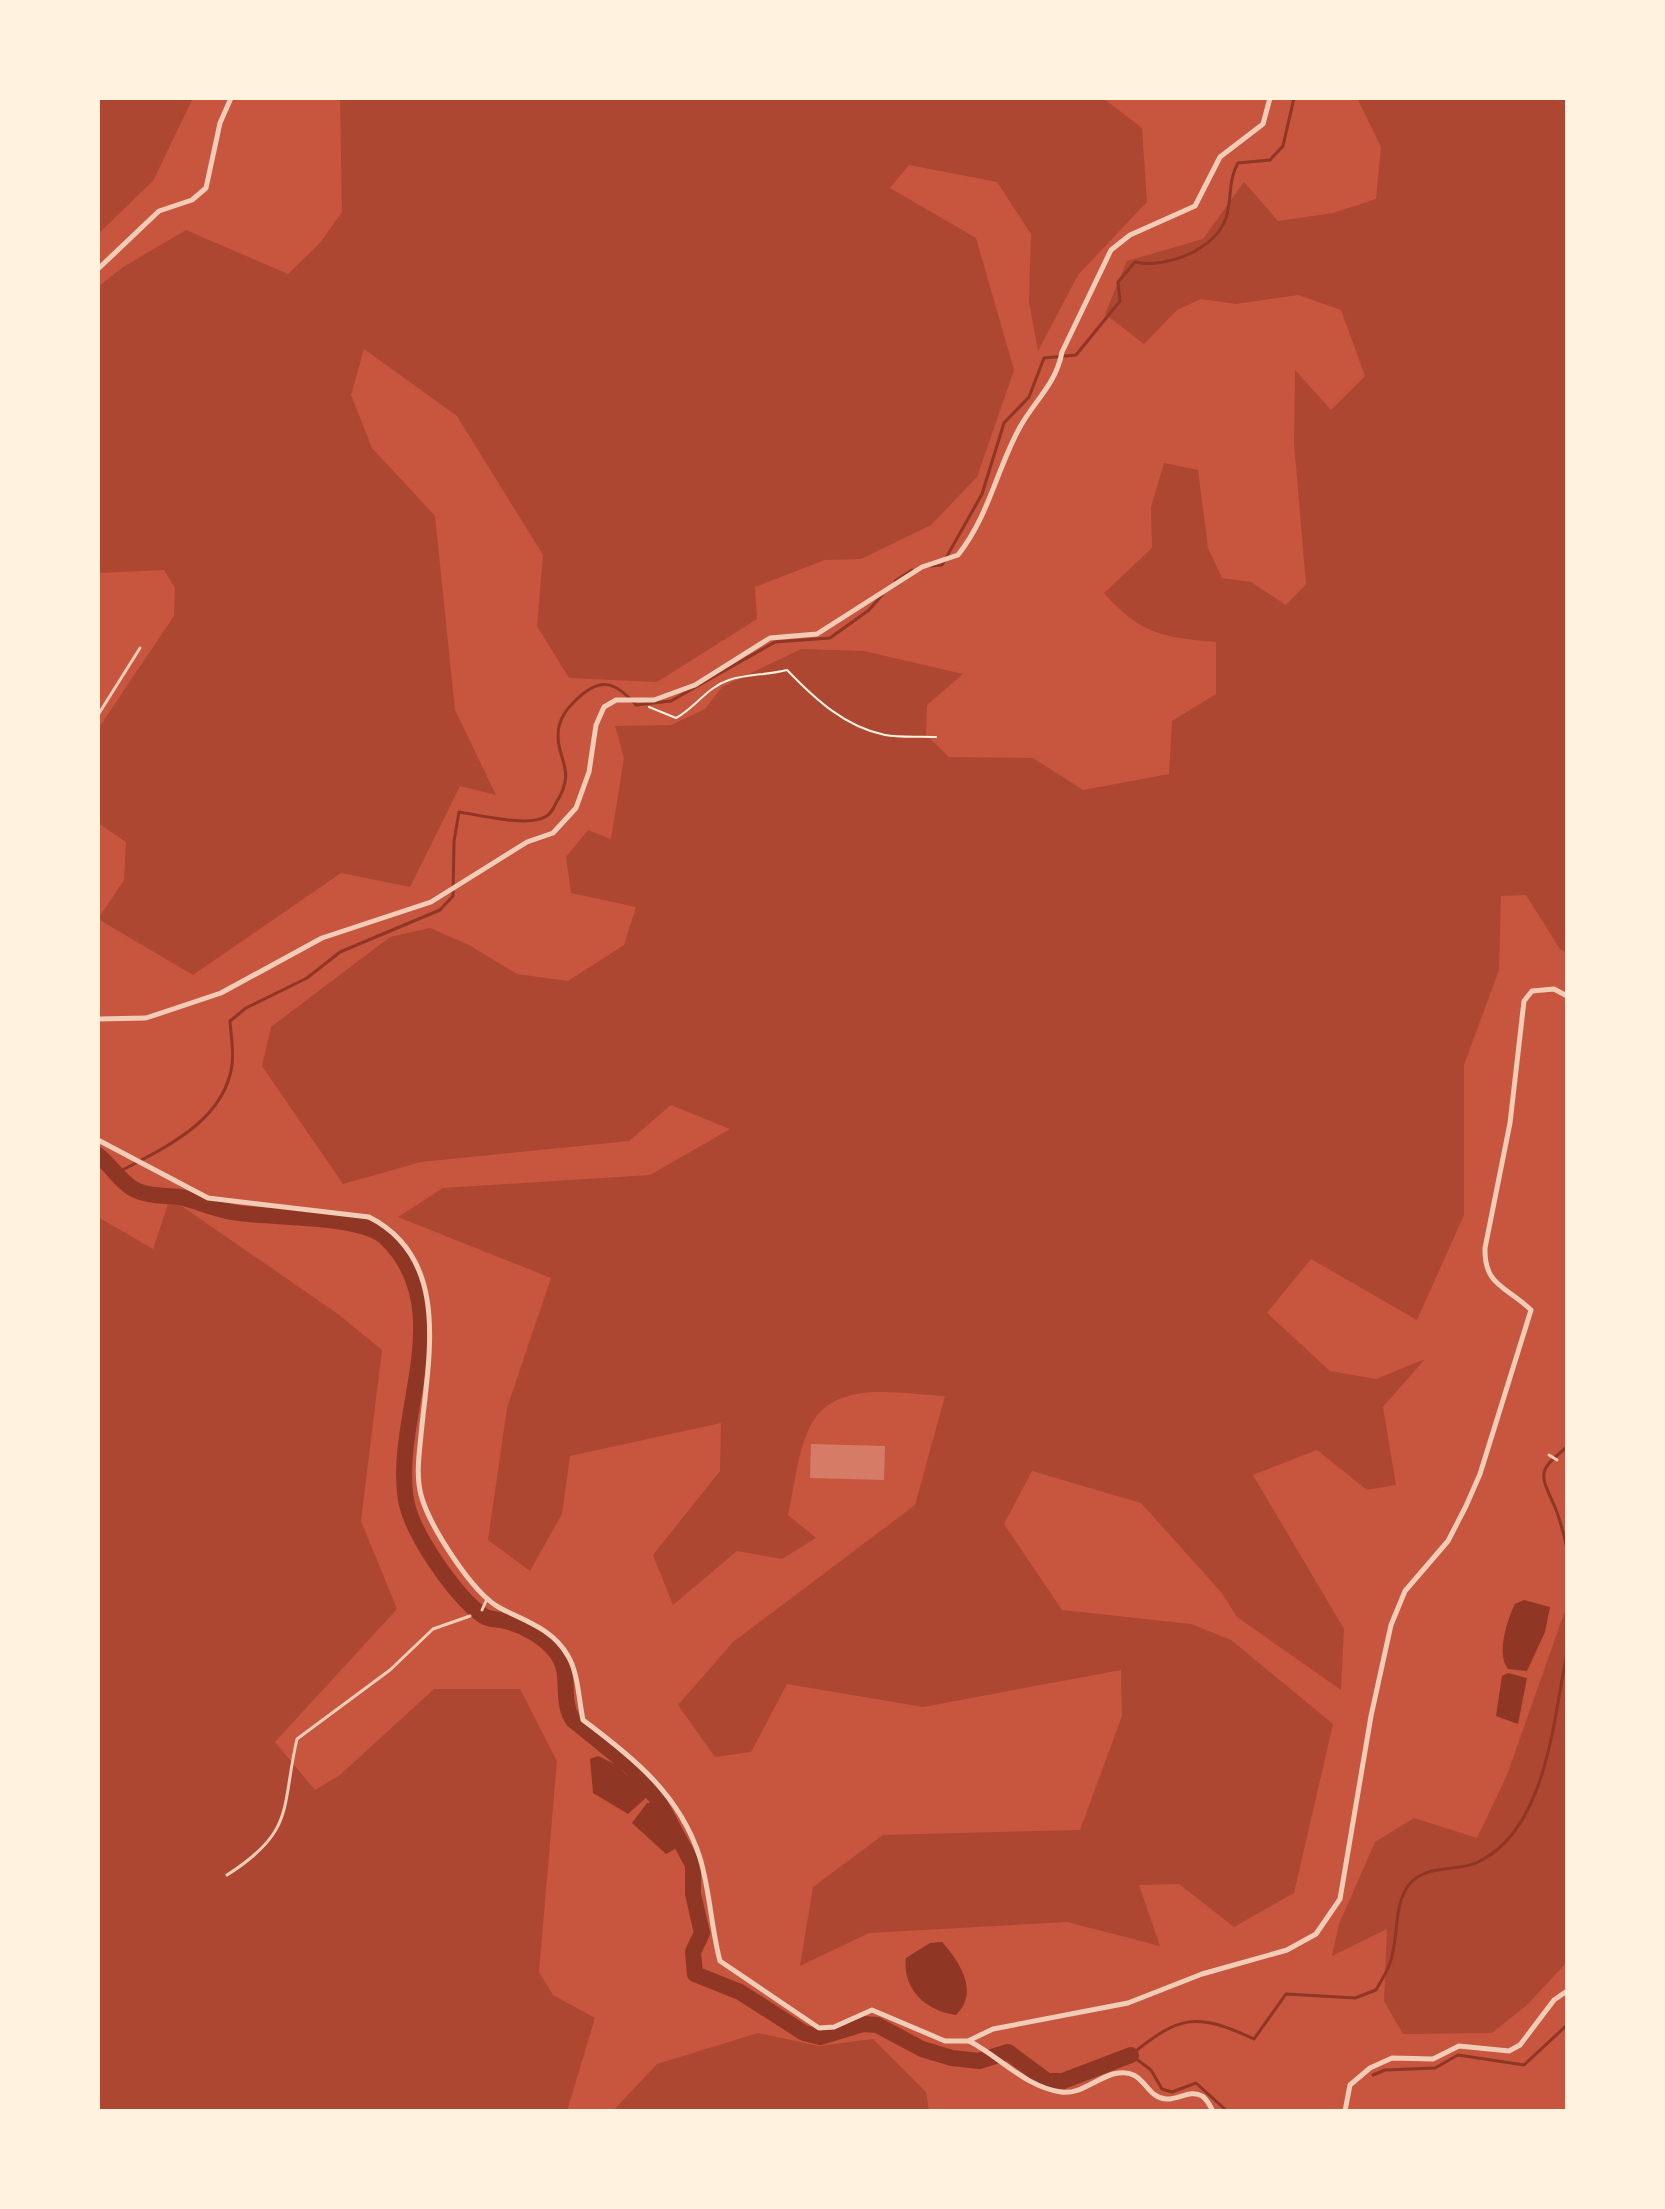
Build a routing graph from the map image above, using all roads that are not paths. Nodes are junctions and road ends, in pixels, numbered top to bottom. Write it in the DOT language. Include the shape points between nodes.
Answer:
graph roads {
  1 [pos="231,98"];
  2 [pos="1270,98"];
  3 [pos="98,269"];
  4 [pos="140,648"];
  5 [pos="98,715"];
  6 [pos="1567,996"];
  7 [pos="98,1019"];
  8 [pos="98,1140"];
  9 [pos="1549,1455"];
  10 [pos="1557,1460"];
  11 [pos="487,1598"];
  12 [pos="482,1610"];
  13 [pos="470,1616"];
  14 [pos="227,1875"];
  15 [pos="1567,1991"];
  16 [pos="968,2041"];
  17 [pos="1213,2111"];
  18 [pos="1345,2111"];
  1 -- 3 [label="street" via="206,188 192,200 159,211"];
  2 -- 7 [label="street" via="1263,124 1220,157 1195,206 1130,235 1104,260 1062,352 1059,370 1021,425 993,495 958,555 922,567 817,634 770,638 695,685 654,700 616,700 604,707 576,808 553,833 527,842 431,902 322,938 221,993 146,1018"];
  4 -- 5 [label="lane"];
  6 -- 16 [label="street" via="1544,988 1532,991 1524,1001 1510,1123 1485,1248 1489,1278 1531,1310 1466,1506 1448,1541 1405,1591 1391,1625 1340,1899 1316,1934 1287,1950 1202,1974 1128,2003 993,2029"];
  8 -- 11 [label="street" via="208,1198 369,1217 391,1228 416,1262 431,1322 422,1500 451,1554"];
  9 -- 10 [label="lane"];
  11 -- 12 [label="lane"];
  11 -- 16 [label="street" via="534,1622 569,1656 583,1720 662,1786 687,1824 725,1967 819,2028 872,2010 936,2039"];
  13 -- 14 [label="lane" via="433,1629 390,1670 297,1739 284,1818 248,1861"];
  15 -- 18 [label="street" via="1509,2051 1459,2046 1433,2059 1392,2058 1370,2068 1350,2085"];
  16 -- 17 [label="street" via="998,2062 1063,2093 1128,2073 1160,2097 1204,2097"];
}
